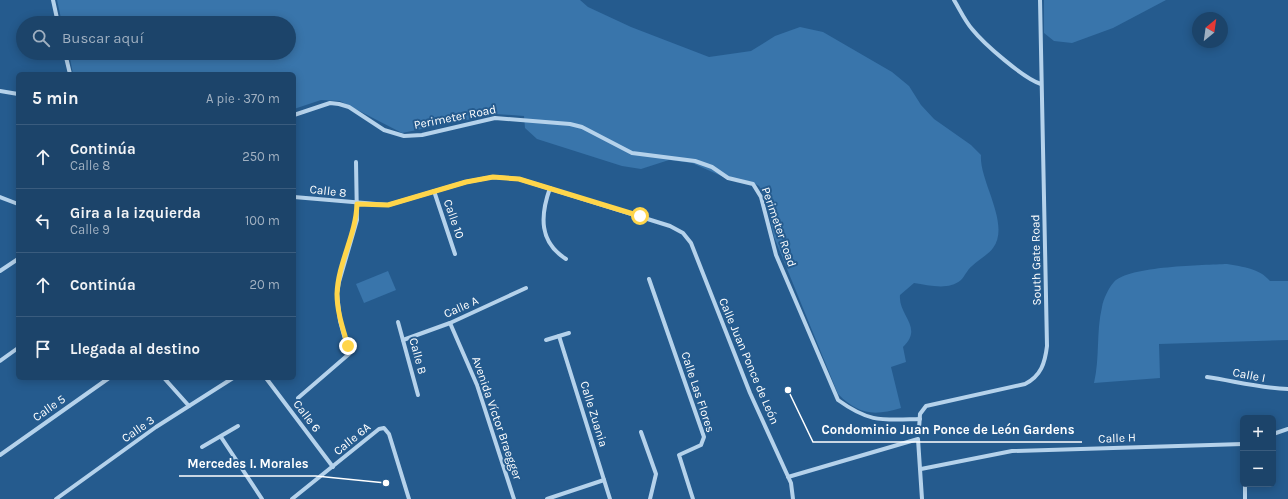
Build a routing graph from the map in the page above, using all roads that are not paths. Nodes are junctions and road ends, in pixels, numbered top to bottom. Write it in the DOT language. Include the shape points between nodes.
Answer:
graph roads {
  1 [pos="53,0"];
  2 [pos="954,0"];
  3 [pos="1040,0"];
  4 [pos="56,16"];
  5 [pos="67,60"];
  6 [pos="70,72"];
  7 [pos="1041,84"];
  8 [pos="0,91"];
  9 [pos="16,94"];
  10 [pos="296,114"];
  11 [pos="356,162"];
  12 [pos="550,188"];
  13 [pos="434,191"];
  14 [pos="0,197"];
  15 [pos="296,197"];
  16 [pos="16,203"];
  17 [pos="357,204"];
  18 [pos="683,233"];
  19 [pos="455,254"];
  20 [pos="566,259"];
  21 [pos="16,260"];
  22 [pos="0,271"];
  23 [pos="649,279"];
  24 [pos="526,288"];
  25 [pos="398,322"];
  26 [pos="450,323"];
  27 [pos="569,333"];
  28 [pos="559,336"];
  29 [pos="403,340"];
  30 [pos="546,340"];
  31 [pos="16,349"];
  32 [pos="0,361"];
  33 [pos="1207,377"];
  34 [pos="106,380"];
  35 [pos="166,380"];
  36 [pos="230,380"];
  37 [pos="268,380"];
  38 [pos="1288,389"];
  39 [pos="418,395"];
  40 [pos="298,398"];
  41 [pos="189,406"];
  42 [pos="920,419"];
  43 [pos="238,426"];
  44 [pos="919,429"];
  45 [pos="1288,429"];
  46 [pos="641,432"];
  47 [pos="1276,433"];
  48 [pos="221,437"];
  49 [pos="1240,444"];
  50 [pos="202,447"];
  51 [pos="0,455"];
  52 [pos="333,467"];
  53 [pos="921,469"];
  54 [pos="788,477"];
  55 [pos="604,480"];
  56 [pos="1245,487"];
  57 [pos="56,499"];
  58 [pos="262,499"];
  59 [pos="292,499"];
  60 [pos="410,499"];
  61 [pos="514,499"];
  62 [pos="547,499"];
  63 [pos="610,499"];
  64 [pos="650,499"];
  65 [pos="693,499"];
  66 [pos="793,499"];
  67 [pos="922,499"];
  68 [pos="1245,499"];
  1 -- 4 [label="street"];
  2 -- 7 [label="street" via="977,36 1034,82"];
  3 -- 7 [label="street, South Gate Road"];
  5 -- 6 [label="street"];
  7 -- 42 [label="street, South Gate Road" via="1047,346 1043,367 1038,376 1025,384 926,406 922,408"];
  8 -- 9 [label="street"];
  10 -- 42 [label="street, Perimeter Road" via="330,104 339,104 349,107 384,130 404,136 422,135 495,118 570,124 582,127 632,152 695,161 712,167 728,178 753,184 761,196 776,255 838,400 855,412 876,420"];
  11 -- 17 [label="street"];
  12 -- 13 [label="street, Calle 8" via="519,179 493,177"];
  12 -- 18 [label="street, Calle 8" via="670,226"];
  12 -- 20 [label="street" via="543,207 543,225 556,253"];
  13 -- 17 [label="street, Calle 8" via="388,205"];
  13 -- 19 [label="street, Calle 10"];
  14 -- 16 [label="street"];
  15 -- 17 [label="street, Calle 8"];
  17 -- 40 [label="street" via="356,220 338,282 337,305 349,354"];
  18 -- 54 [label="street, Calle Juan Ponce de León" via="691,243 750,393"];
  21 -- 22 [label="street"];
  23 -- 65 [label="street, Calle Las Flores" via="704,437 701,445 679,455"];
  24 -- 26 [label="street, Calle A"];
  25 -- 29 [label="street, Calle B"];
  26 -- 29 [label="street, Calle A"];
  26 -- 61 [label="street, Avenida Víctor Braegger" via="477,385"];
  27 -- 28 [label="street"];
  28 -- 30 [label="street"];
  28 -- 55 [label="street, Calle Zuania"];
  29 -- 39 [label="street, Calle B"];
  31 -- 32 [label="street"];
  33 -- 38 [label="street, Calle I" via="1266,389"];
  34 -- 51 [label="street, Calle 5"];
  35 -- 41 [label="street"];
  36 -- 41 [label="street, Calle 3"];
  37 -- 52 [label="street, Calle 6"];
  41 -- 57 [label="street, Calle 3"];
  42 -- 44 [label="street"];
  43 -- 48 [label="street"];
  45 -- 47 [label="street"];
  46 -- 64 [label="street" via="656,474"];
  48 -- 50 [label="street"];
  48 -- 58 [label="street"];
  49 -- 53 [label="street, Calle H" via="1012,452"];
  52 -- 59 [label="street, Calle 6A"];
  52 -- 60 [label="street, Calle 6A" via="379,429 384,428 389,434"];
  53 -- 54 [label="street" via="918,439"];
  53 -- 67 [label="street"];
  54 -- 66 [label="street, Calle Juan Ponce de León"];
  55 -- 62 [label="street"];
  55 -- 63 [label="street, Calle Zuania"];
  56 -- 68 [label="street"];
}
